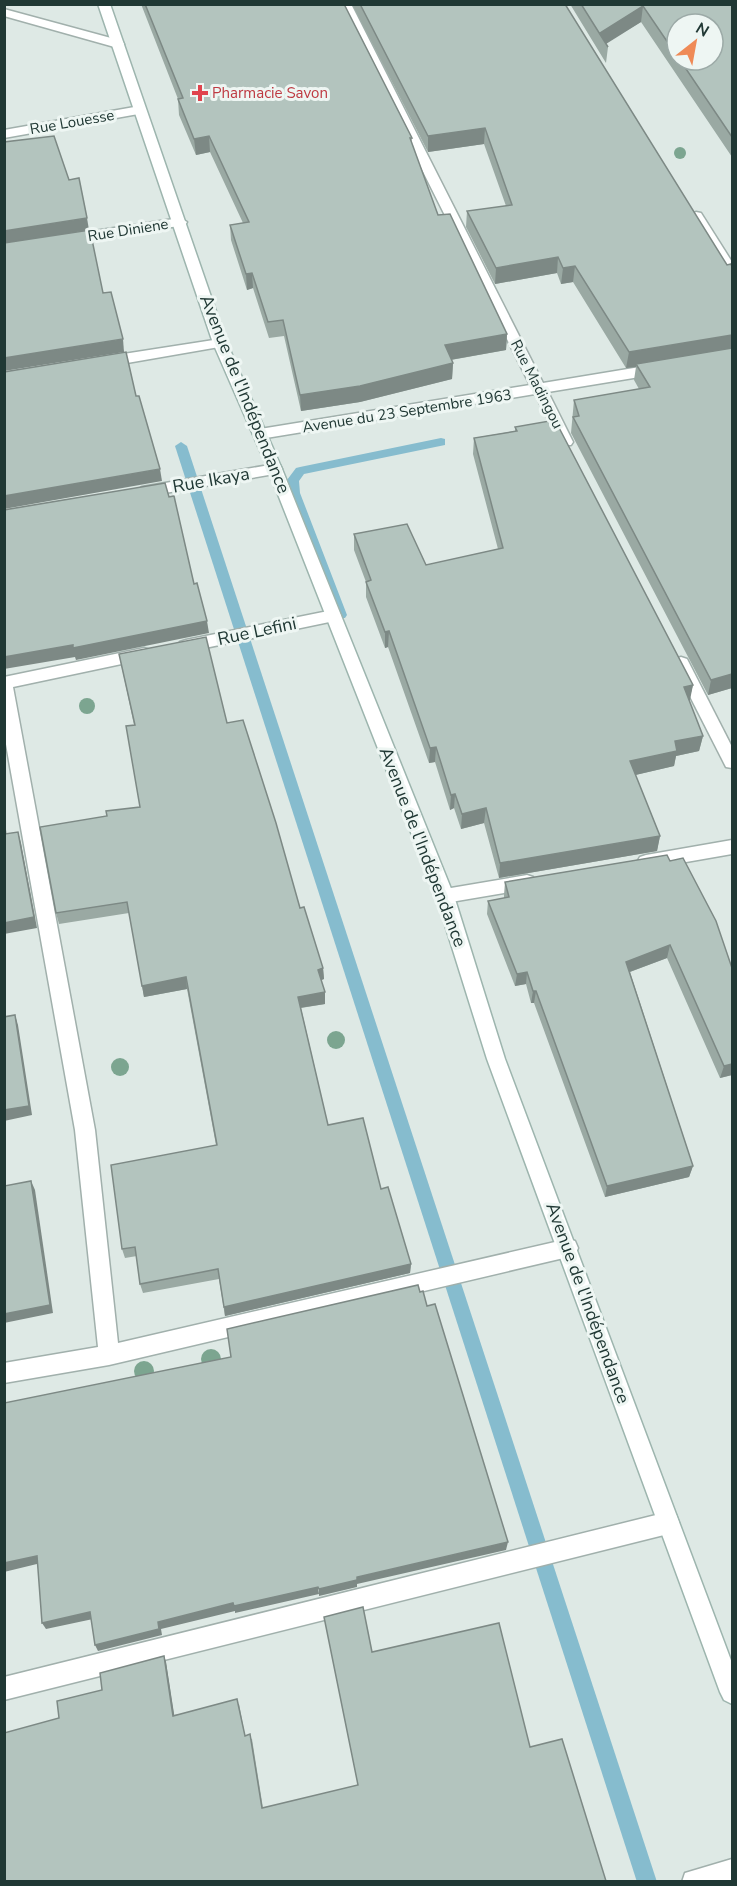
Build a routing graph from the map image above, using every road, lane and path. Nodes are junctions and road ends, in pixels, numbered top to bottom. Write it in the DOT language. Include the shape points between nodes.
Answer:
graph roads {
  1 [pos="104,4"];
  2 [pos="345,4"];
  3 [pos="4,12"];
  4 [pos="118,44"];
  5 [pos="140,110"];
  6 [pos="4,134"];
  7 [pos="688,204"];
  8 [pos="180,222"];
  9 [pos="51,242"];
  10 [pos="732,272"];
  11 [pos="220,343"];
  12 [pos="84,365"];
  13 [pos="676,366"];
  14 [pos="539,390"];
  15 [pos="260,434"];
  16 [pos="572,454"];
  17 [pos="275,469"];
  18 [pos="122,496"];
  19 [pos="333,616"];
  20 [pos="672,645"];
  21 [pos="4,684"];
  22 [pos="732,762"];
  23 [pos="732,847"];
  24 [pos="629,865"];
  25 [pos="548,878"];
  26 [pos="445,896"];
  27 [pos="568,1248"];
  28 [pos="109,1355"];
  29 [pos="4,1373"];
  30 [pos="668,1523"];
  31 [pos="4,1689"];
  32 [pos="732,1692"];
  33 [pos="732,1870"];
  34 [pos="694,1881"];
  1 -- 4 [label="street, Avenue de l'Indépendance"];
  2 -- 14 [label="street, Rue Madingou"];
  3 -- 4 [label="street"];
  4 -- 5 [label="street, Avenue de l'Indépendance"];
  5 -- 6 [label="street, Rue Louesse"];
  5 -- 8 [label="street, Avenue de l'Indépendance"];
  7 -- 10 [label="street"];
  8 -- 9 [label="street, Rue Diniene"];
  8 -- 11 [label="street, Avenue de l'Indépendance"];
  11 -- 12 [label="street"];
  11 -- 15 [label="street, Avenue de l'Indépendance"];
  13 -- 14 [label="street, Avenue du 23 Septembre 1963"];
  14 -- 15 [label="street, Avenue du 23 Septembre 1963"];
  14 -- 16 [label="street, Rue Madingou"];
  15 -- 17 [label="street, Avenue de l'Indépendance"];
  17 -- 18 [label="street, Rue Ikaya"];
  17 -- 19 [label="street, Avenue de l'Indépendance"];
  19 -- 21 [label="street, Rue Lefini"];
  19 -- 26 [label="street, Avenue de l'Indépendance"];
  20 -- 22 [label="street"];
  21 -- 28 [label="street" via="85,1130"];
  23 -- 24 [label="street"];
  25 -- 26 [label="street"];
  26 -- 27 [label="street, Avenue de l'Indépendance" via="496,1059"];
  27 -- 28 [label="street"];
  27 -- 30 [label="street, Avenue de l'Indépendance"];
  28 -- 29 [label="street"];
  30 -- 31 [label="street"];
  30 -- 32 [label="street, Avenue de l'Indépendance"];
  33 -- 34 [label="street"];
}
